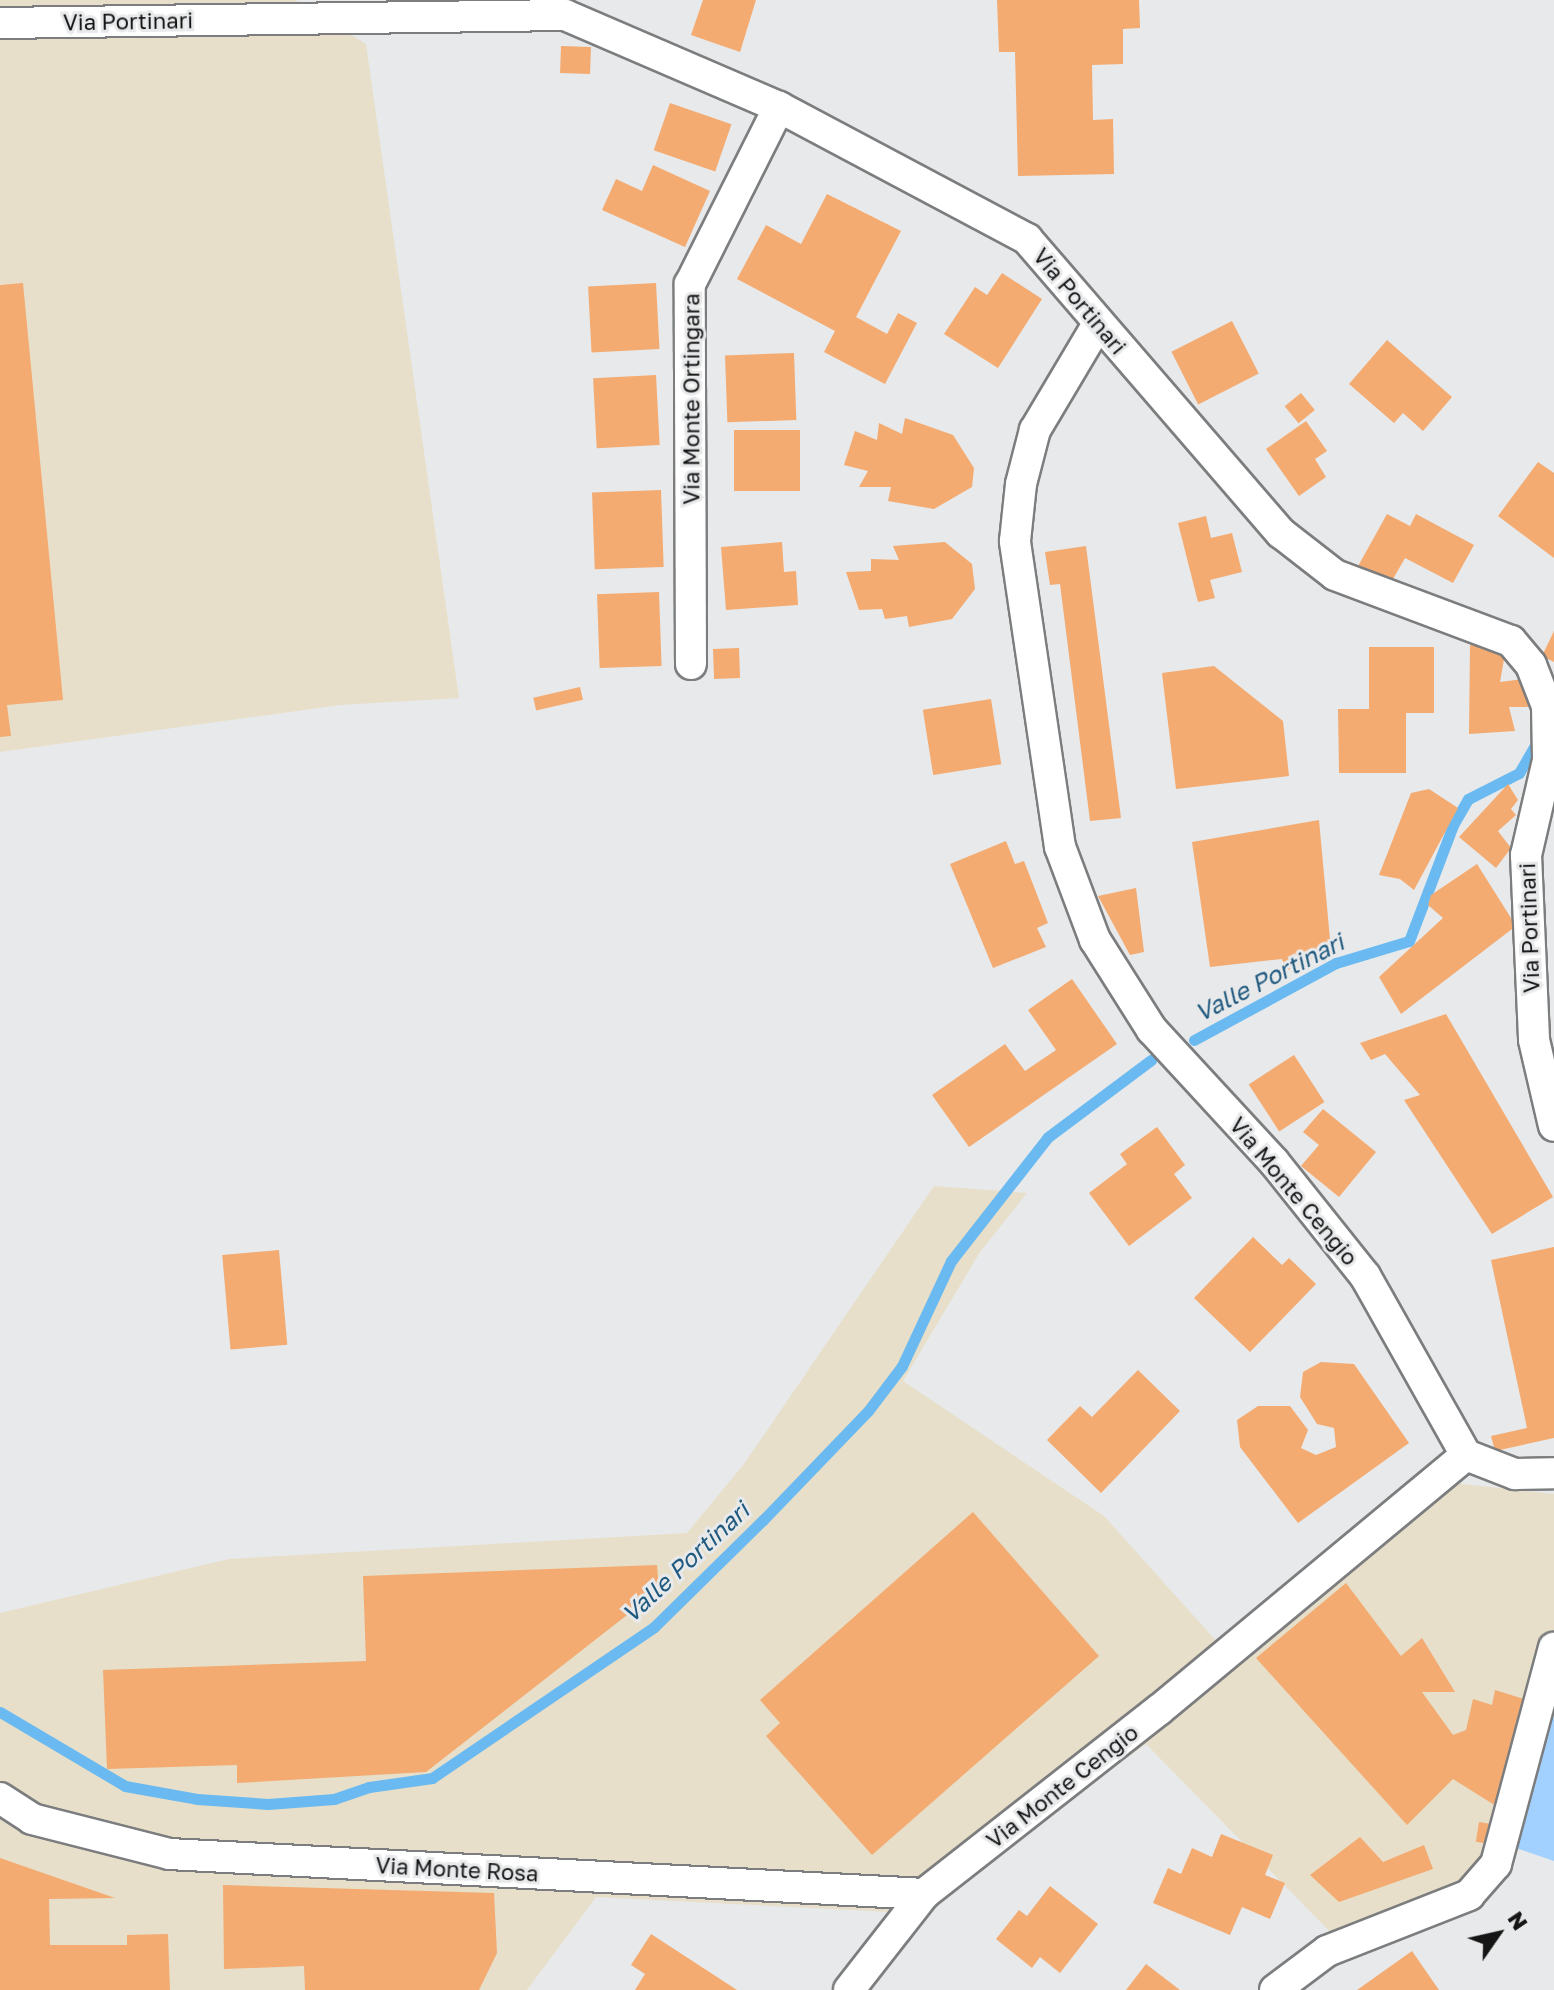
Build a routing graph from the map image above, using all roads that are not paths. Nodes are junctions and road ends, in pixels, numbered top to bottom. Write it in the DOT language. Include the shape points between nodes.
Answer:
graph roads {
  1 [pos="565,7"];
  2 [pos="0,23"];
  3 [pos="779,107"];
  4 [pos="1098,324"];
  5 [pos="691,664"];
  6 [pos="1551,762"];
  7 [pos="1554,1126"];
  8 [pos="1466,1455"];
  9 [pos="1554,1473"];
  10 [pos="1554,1648"];
  11 [pos="0,1798"];
  12 [pos="924,1894"];
  13 [pos="849,1990"];
  14 [pos="1275,1990"];
  1 -- 2 [label="street, Via Portinari"];
  1 -- 3 [label="street, Via Portinari"];
  3 -- 4 [label="street, Via Portinari" via="1027,239 1062,274"];
  3 -- 5 [label="street, Via Monte Ortingara" via="690,284"];
  4 -- 6 [label="street, Via Portinari" via="1281,533 1302,550 1335,575 1511,641 1531,665 1547,706"];
  4 -- 8 [label="street, Via Monte Cengio" via="1035,430 1021,484 1015,541 1060,847 1095,940 1152,1030 1283,1173 1365,1276"];
  6 -- 7 [label="street, Via Portinari" via="1526,855 1534,1040"];
  8 -- 9 [label="street" via="1515,1474"];
  8 -- 12 [label="street, Via Monte Cengio" via="1159,1710"];
  10 -- 14 [label="street" via="1496,1864 1469,1895 1327,1951"];
  11 -- 12 [label="street, Via Monte Rosa" via="32,1819 169,1854"];
  12 -- 13 [label="street, Via Monte Cengio"];
}
